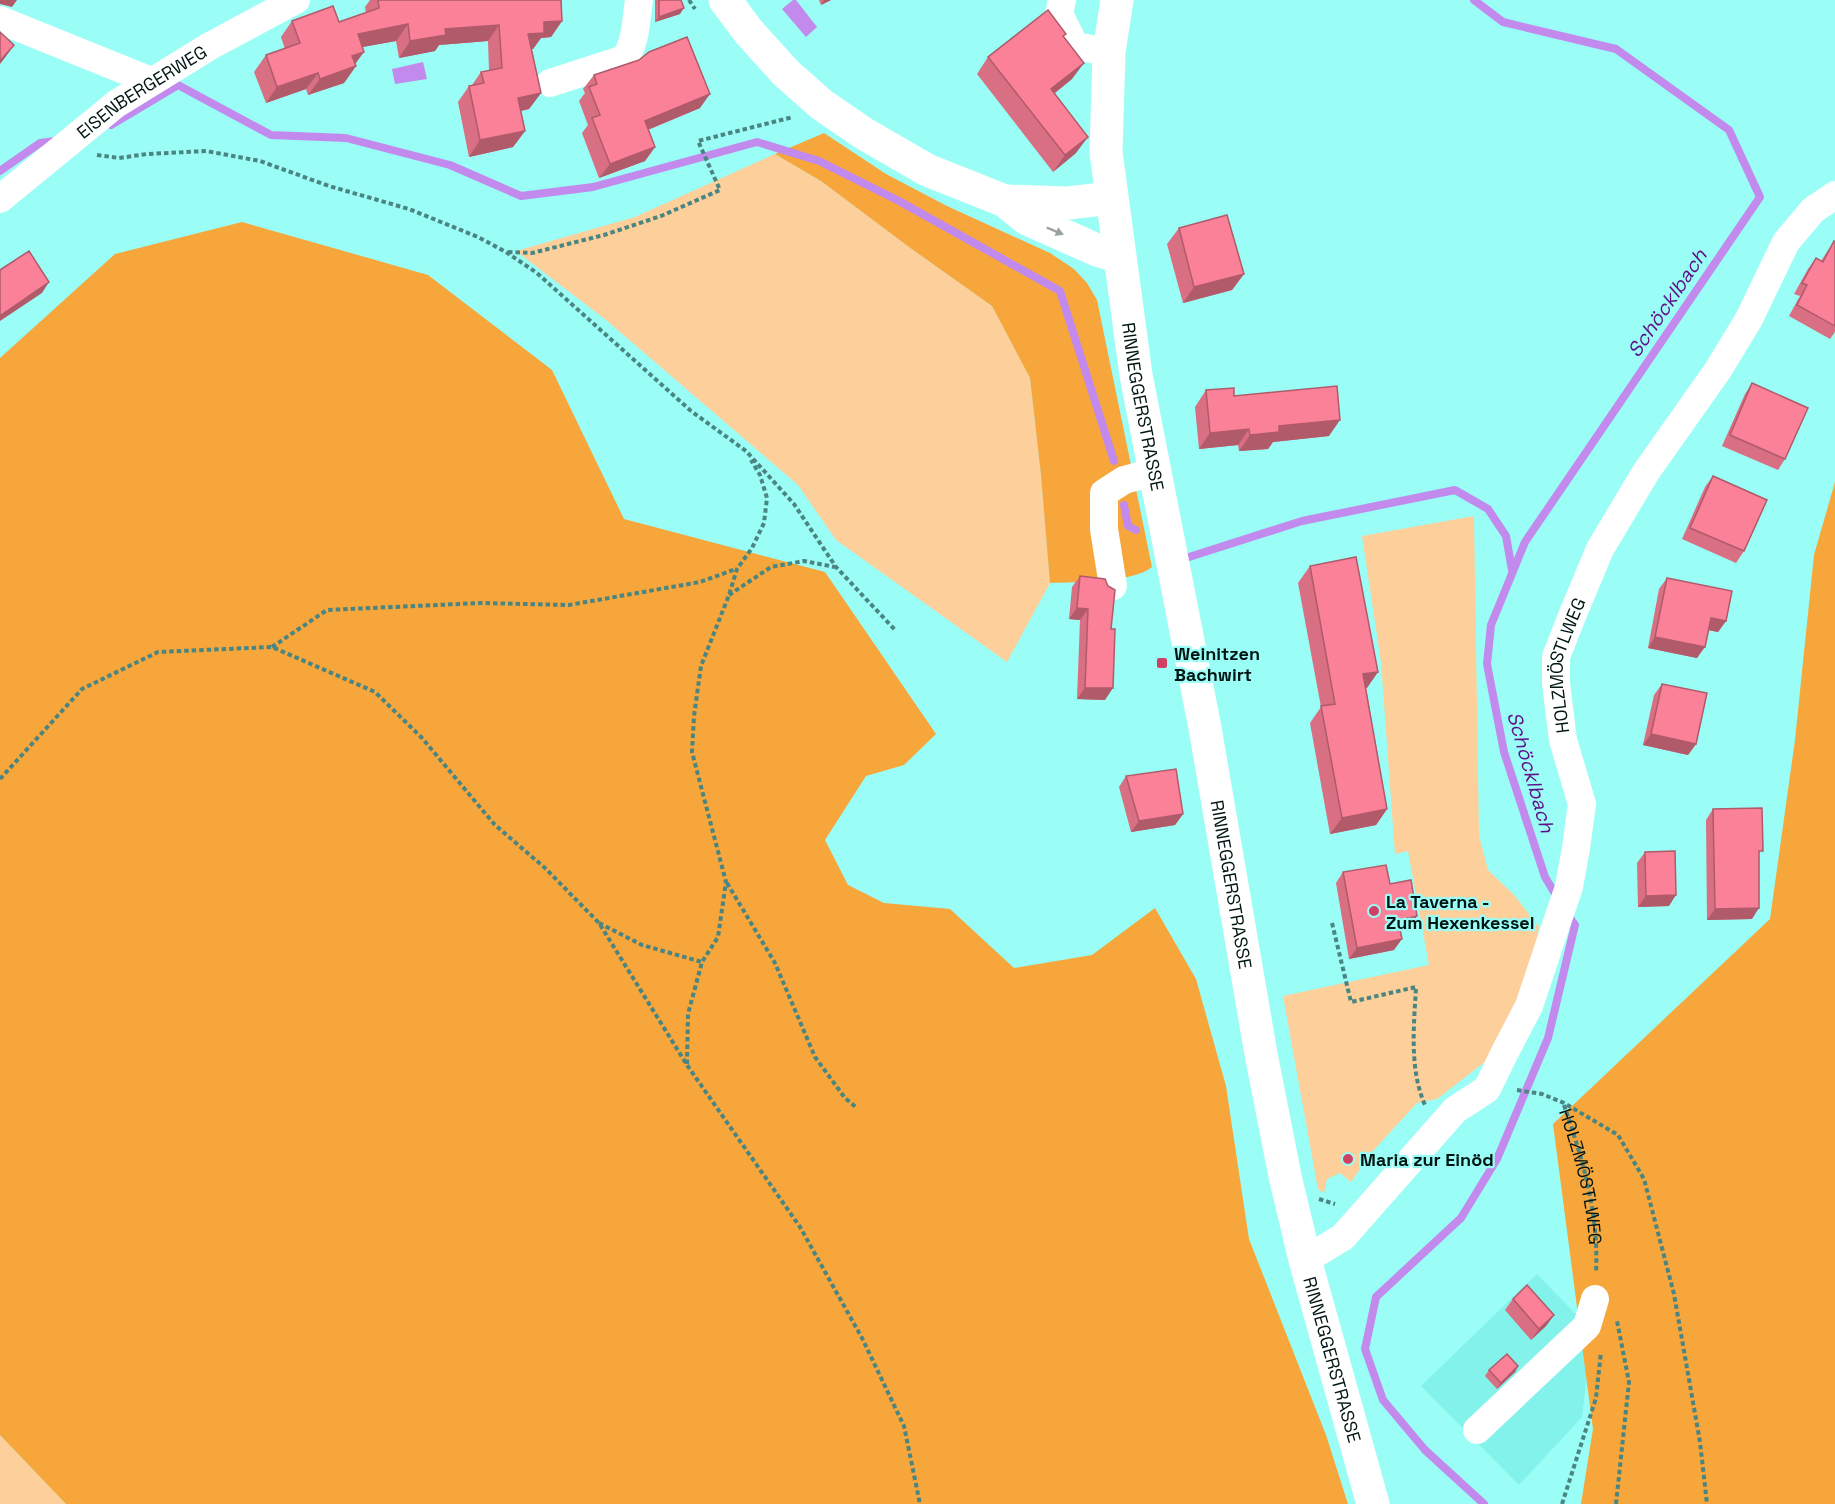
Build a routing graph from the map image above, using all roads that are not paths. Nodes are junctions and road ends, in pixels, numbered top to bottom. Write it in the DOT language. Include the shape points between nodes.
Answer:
graph roads {
  1 [pos="296,0"];
  2 [pos="639,0"];
  3 [pos="1062,0"];
  4 [pos="1117,0"];
  5 [pos="713,9"];
  6 [pos="0,21"];
  7 [pos="1109,52"];
  8 [pos="151,81"];
  9 [pos="550,83"];
  10 [pos="1835,195"];
  11 [pos="1111,198"];
  12 [pos="0,199"];
  13 [pos="1005,201"];
  14 [pos="1119,257"];
  15 [pos="1154,472"];
  16 [pos="1113,586"];
  17 [pos="1305,1260"];
  18 [pos="1598,1288"];
  19 [pos="1477,1430"];
  20 [pos="1373,1504"];
  1 -- 8 [label="street, EISENBERGERWEG"];
  2 -- 9 [label="street" via="632,44 624,59"];
  3 -- 7 [label="street" via="1059,14 1075,46"];
  4 -- 7 [label="main road, RINNEGGERSTRASSE"];
  5 -- 13 [label="main road" via="748,31 786,73 862,133 927,170"];
  6 -- 8 [label="street"];
  7 -- 11 [label="main road, RINNEGGERSTRASSE" via="1106,152"];
  8 -- 12 [label="street, EISENBERGERWEG" via="116,104"];
  10 -- 17 [label="street, HOLZMÖSTLWEG" via="1813,210 1786,242 1749,319 1718,370 1646,472 1600,549 1556,657 1563,740 1582,804 1569,887 1528,1006 1487,1089 1455,1110 1342,1237"];
  11 -- 13 [label="main road" via="1068,203"];
  11 -- 14 [label="main road, RINNEGGERSTRASSE"];
  13 -- 14 [label="main road, one-way" via="1027,219"];
  14 -- 15 [label="main road, RINNEGGERSTRASSE"];
  15 -- 16 [label="street" via="1124,480 1104,493 1104,529"];
  15 -- 17 [label="main road, RINNEGGERSTRASSE" via="1263,1065"];
  17 -- 20 [label="main road, RINNEGGERSTRASSE"];
  18 -- 19 [label="street" via="1587,1326"];
}
